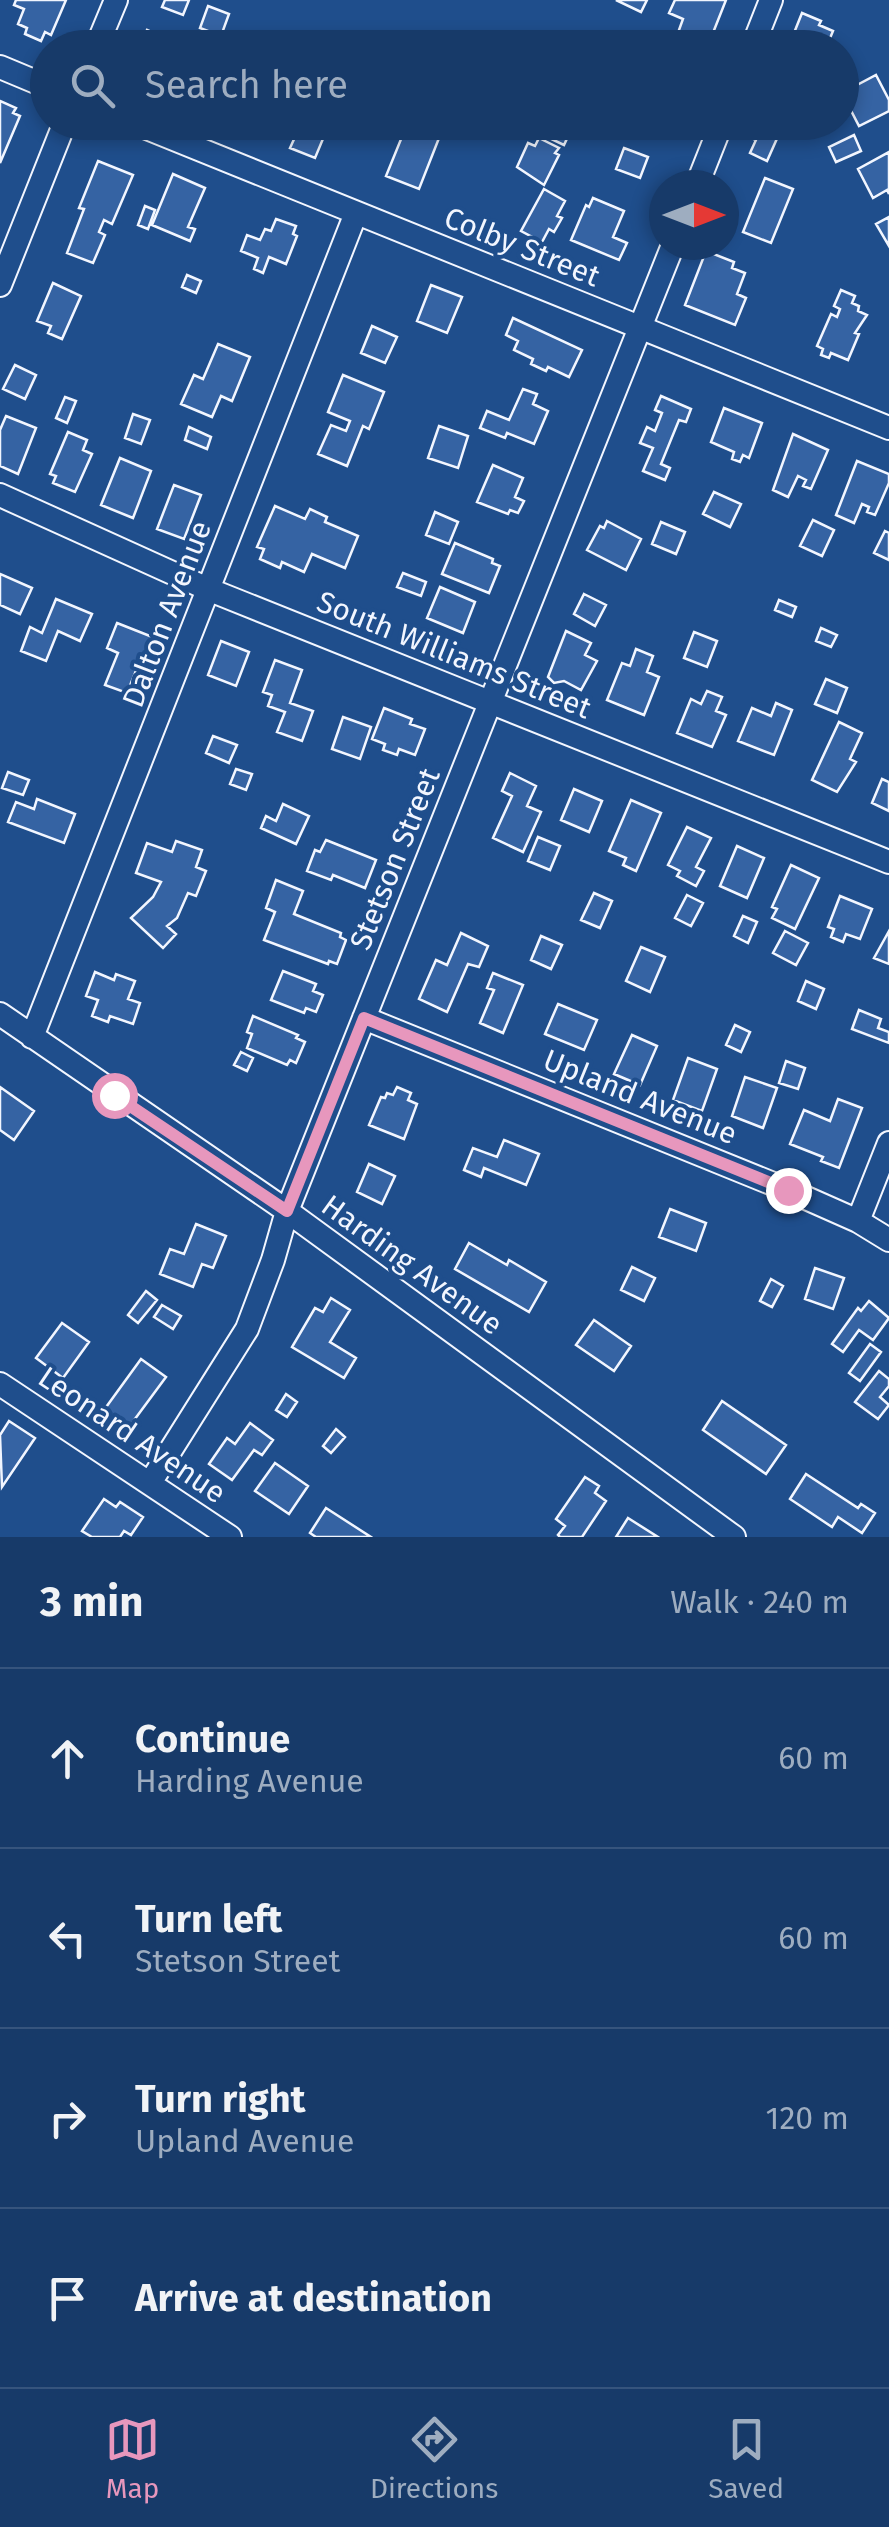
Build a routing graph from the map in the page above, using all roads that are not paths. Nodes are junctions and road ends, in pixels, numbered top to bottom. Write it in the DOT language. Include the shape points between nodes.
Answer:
graph roads {
  1 [pos="116,0"];
  2 [pos="771,0"];
  3 [pos="104,30"];
  4 [pos="759,30"];
  5 [pos="0,67"];
  6 [pos="30,80"];
  7 [pos="58,140"];
  8 [pos="176,140"];
  9 [pos="715,140"];
  10 [pos="703,170"];
  11 [pos="356,213"];
  12 [pos="667,260"];
  13 [pos="0,285"];
  14 [pos="640,327"];
  15 [pos="889,428"];
  16 [pos="0,495"];
  17 [pos="210,590"];
  18 [pos="490,702"];
  19 [pos="889,862"];
  20 [pos="0,1014"];
  21 [pos="364,1018"];
  22 [pos="32,1037"];
  23 [pos="889,1143"];
  24 [pos="287,1211"];
  25 [pos="858,1222"];
  26 [pos="889,1240"];
  27 [pos="0,1384"];
  28 [pos="150,1484"];
  29 [pos="230,1537"];
  30 [pos="734,1537"];
  1 -- 3 [label="street"];
  2 -- 4 [label="street"];
  5 -- 6 [label="street"];
  7 -- 13 [label="street"];
  8 -- 11 [label="street, Colby Street"];
  9 -- 10 [label="street"];
  11 -- 14 [label="street, Colby Street"];
  11 -- 17 [label="street, Dalton Avenue"];
  12 -- 14 [label="street, Stetson Street"];
  14 -- 15 [label="street, Colby Street"];
  14 -- 18 [label="street, Stetson Street"];
  16 -- 17 [label="street, South Williams Street"];
  17 -- 18 [label="street, South Williams Street"];
  17 -- 22 [label="street, Dalton Avenue"];
  18 -- 19 [label="street, South Williams Street"];
  18 -- 21 [label="street, Stetson Street"];
  20 -- 22 [label="street, Harding Avenue"];
  21 -- 24 [label="street, Stetson Street"];
  21 -- 25 [label="street, Upland Avenue"];
  22 -- 24 [label="street, Harding Avenue"];
  23 -- 25 [label="street"];
  24 -- 28 [label="street, Stetson Street" via="246,1329"];
  24 -- 30 [label="street, Harding Avenue"];
  25 -- 26 [label="street, Upland Avenue"];
  27 -- 28 [label="street, Leonard Avenue"];
  28 -- 29 [label="street, Leonard Avenue"];
}
